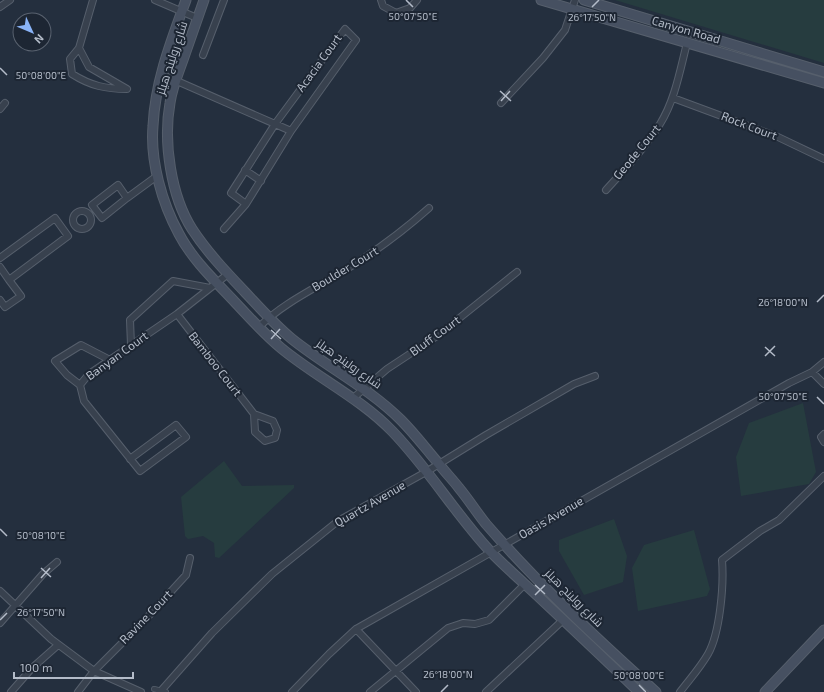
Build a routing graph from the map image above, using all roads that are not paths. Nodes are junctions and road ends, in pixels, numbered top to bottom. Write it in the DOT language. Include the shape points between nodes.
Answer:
graph roads {
  1 [pos="10,0"];
  2 [pos="93,0"];
  3 [pos="155,0"];
  4 [pos="186,0"];
  5 [pos="204,0"];
  6 [pos="224,0"];
  7 [pos="382,0"];
  8 [pos="417,0"];
  9 [pos="541,0"];
  10 [pos="575,0"];
  11 [pos="584,0"];
  12 [pos="0,8"];
  13 [pos="572,9"];
  14 [pos="182,12"];
  15 [pos="197,18"];
  16 [pos="687,43"];
  17 [pos="79,48"];
  18 [pos="203,56"];
  19 [pos="824,72"];
  20 [pos="161,74"];
  21 [pos="176,81"];
  22 [pos="824,83"];
  23 [pos="673,98"];
  24 [pos="5,103"];
  25 [pos="502,103"];
  26 [pos="0,109"];
  27 [pos="275,124"];
  28 [pos="291,131"];
  29 [pos="824,159"];
  30 [pos="245,170"];
  31 [pos="158,176"];
  32 [pos="261,181"];
  33 [pos="606,190"];
  34 [pos="127,198"];
  35 [pos="246,204"];
  36 [pos="429,208"];
  37 [pos="97,212"];
  38 [pos="89,215"];
  39 [pos="74,224"];
  40 [pos="224,229"];
  41 [pos="64,230"];
  42 [pos="0,258"];
  43 [pos="0,267"];
  44 [pos="517,272"];
  45 [pos="228,274"];
  46 [pos="9,280"];
  47 [pos="214,285"];
  48 [pos="0,300"];
  49 [pos="177,314"];
  50 [pos="269,317"];
  51 [pos="259,328"];
  52 [pos="131,346"];
  53 [pos="110,360"];
  54 [pos="824,362"];
  55 [pos="812,372"];
  56 [pos="595,376"];
  57 [pos="824,384"];
  58 [pos="80,385"];
  59 [pos="363,389"];
  60 [pos="352,399"];
  61 [pos="254,414"];
  62 [pos="824,434"];
  63 [pos="824,442"];
  64 [pos="130,459"];
  65 [pos="438,464"];
  66 [pos="426,472"];
  67 [pos="824,476"];
  68 [pos="505,544"];
  69 [pos="491,552"];
  70 [pos="190,558"];
  71 [pos="58,562"];
  72 [pos="525,584"];
  73 [pos="0,591"];
  74 [pos="15,606"];
  75 [pos="563,620"];
  76 [pos="0,623"];
  77 [pos="356,629"];
  78 [pos="824,630"];
  79 [pos="58,645"];
  80 [pos="94,671"];
  81 [pos="397,671"];
  82 [pos="154,688"];
  83 [pos="11,692"];
  84 [pos="78,692"];
  85 [pos="141,692"];
  86 [pos="163,692"];
  87 [pos="292,692"];
  88 [pos="370,692"];
  89 [pos="416,692"];
  90 [pos="486,692"];
  91 [pos="639,692"];
  92 [pos="656,692"];
  93 [pos="680,692"];
  94 [pos="765,692"];
  1 -- 12 [label="street"];
  2 -- 17 [label="street"];
  3 -- 14 [label="street"];
  4 -- 14 [label="main road, شارع رولينج هيلز"];
  5 -- 15 [label="main road, شارع رولينج هيلز"];
  6 -- 18 [label="street"];
  7 -- 8 [label="street" via="383,6 396,13 410,8"];
  9 -- 13 [label="main road, Canyon Road"];
  10 -- 13 [label="street"];
  11 -- 19 [label="main road, Canyon Road"];
  13 -- 16 [label="main road, Canyon Road"];
  13 -- 25 [label="street" via="565,30"];
  14 -- 15 [label="street"];
  14 -- 20 [label="main road, شارع رولينج هيلز"];
  15 -- 21 [label="main road, شارع رولينج هيلز"];
  16 -- 22 [label="main road, Canyon Road"];
  16 -- 23 [label="street, Geode Court"];
  17 -- 17 [label="street" via="70,59 72,74 86,82 112,89 127,89 89,67"];
  20 -- 21 [label="street"];
  20 -- 31 [label="main road, شارع رولينج هيلز" via="152,127"];
  21 -- 27 [label="street"];
  21 -- 45 [label="main road, شارع رولينج هيلز" via="170,102 168,125 171,174 178,199 191,228"];
  23 -- 29 [label="street, Rock Court" via="778,137"];
  23 -- 33 [label="street, Geode Court" via="661,124"];
  24 -- 26 [label="street"];
  27 -- 28 [label="street"];
  27 -- 28 [label="street, Acacia Court" via="345,29 356,40"];
  27 -- 30 [label="street, Acacia Court"];
  28 -- 32 [label="street, Acacia Court"];
  30 -- 32 [label="street"];
  30 -- 35 [label="street, Acacia Court" via="231,194"];
  31 -- 34 [label="street"];
  31 -- 47 [label="main road, شارع رولينج هيلز" via="166,205 179,235"];
  32 -- 35 [label="street, Acacia Court"];
  34 -- 37 [label="street" via="102,218"];
  34 -- 37 [label="street" via="118,185 92,205"];
  35 -- 40 [label="street, Acacia Court"];
  36 -- 50 [label="street, Boulder Court" via="378,250"];
  37 -- 38 [label="street"];
  38 -- 39 [label="street" via="78,212 74,216"];
  38 -- 39 [label="street" via="90,224 85,228 80,229"];
  39 -- 41 [label="street"];
  41 -- 42 [label="street" via="55,218"];
  41 -- 46 [label="street" via="68,236"];
  43 -- 46 [label="street"];
  44 -- 59 [label="street, Bluff Court" via="437,336 387,368"];
  45 -- 47 [label="street, Banyan Court"];
  45 -- 50 [label="main road, شارع رولينج هيلز"];
  46 -- 48 [label="street" via="21,296 5,307"];
  47 -- 49 [label="street, Banyan Court"];
  47 -- 51 [label="main road, شارع رولينج هيلز"];
  47 -- 52 [label="street" via="173,281 130,320"];
  49 -- 52 [label="street, Banyan Court"];
  49 -- 61 [label="street, Bamboo Court"];
  50 -- 51 [label="street, Boulder Court"];
  50 -- 59 [label="main road, شارع رولينج هيلز" via="296,342"];
  51 -- 60 [label="main road, شارع رولينج هيلز" via="292,356"];
  52 -- 53 [label="street, Banyan Court"];
  53 -- 58 [label="street, Banyan Court" via="89,374"];
  53 -- 58 [label="street" via="81,345 56,361 67,375"];
  54 -- 55 [label="street, Oasis Avenue"];
  55 -- 57 [label="street"];
  55 -- 68 [label="street, Oasis Avenue" via="789,382"];
  56 -- 65 [label="street, Quartz Avenue" via="574,384"];
  58 -- 64 [label="street, Banyan Court" via="84,401"];
  59 -- 60 [label="street, Bluff Court"];
  59 -- 65 [label="main road, شارع رولينج هيلز" via="384,403 401,420 423,443"];
  60 -- 66 [label="main road, شارع رولينج هيلز" via="390,429 412,452"];
  61 -- 61 [label="street" via="255,432 265,441 275,438 277,430 273,421"];
  62 -- 63 [label="street" via="821,437"];
  64 -- 64 [label="street, Banyan Court" via="140,471 186,437 176,425"];
  65 -- 66 [label="street, Quartz Avenue"];
  65 -- 68 [label="main road, شارع رولينج هيلز"];
  66 -- 69 [label="main road, شارع رولينج هيلز" via="466,525"];
  66 -- 86 [label="street, Quartz Avenue" via="338,521 272,574 212,633"];
  67 -- 93 [label="street" via="779,520 722,560 722,591 716,632 708,654"];
  68 -- 69 [label="street, Oasis Avenue"];
  68 -- 92 [label="main road, شارع رولينج هيلز" via="544,587"];
  69 -- 72 [label="main road, شارع رولينج هيلز"];
  69 -- 77 [label="street, Oasis Avenue"];
  70 -- 80 [label="street, Ravine Court" via="186,575"];
  71 -- 74 [label="street" via="43,574"];
  72 -- 75 [label="main road, شارع رولينج هيلز"];
  72 -- 81 [label="street" via="489,620 475,624 463,623 448,628"];
  73 -- 74 [label="street"];
  74 -- 76 [label="street"];
  74 -- 79 [label="street"];
  75 -- 90 [label="street"];
  75 -- 91 [label="main road, شارع رولينج هيلز"];
  77 -- 81 [label="street"];
  77 -- 87 [label="street, Oasis Avenue"];
  78 -- 94 [label="main road"];
  79 -- 80 [label="street"];
  79 -- 83 [label="street" via="32,668"];
  80 -- 84 [label="street, Ravine Court"];
  80 -- 85 [label="street"];
  81 -- 88 [label="street"];
  81 -- 89 [label="street"];
  82 -- 86 [label="street"];
}
